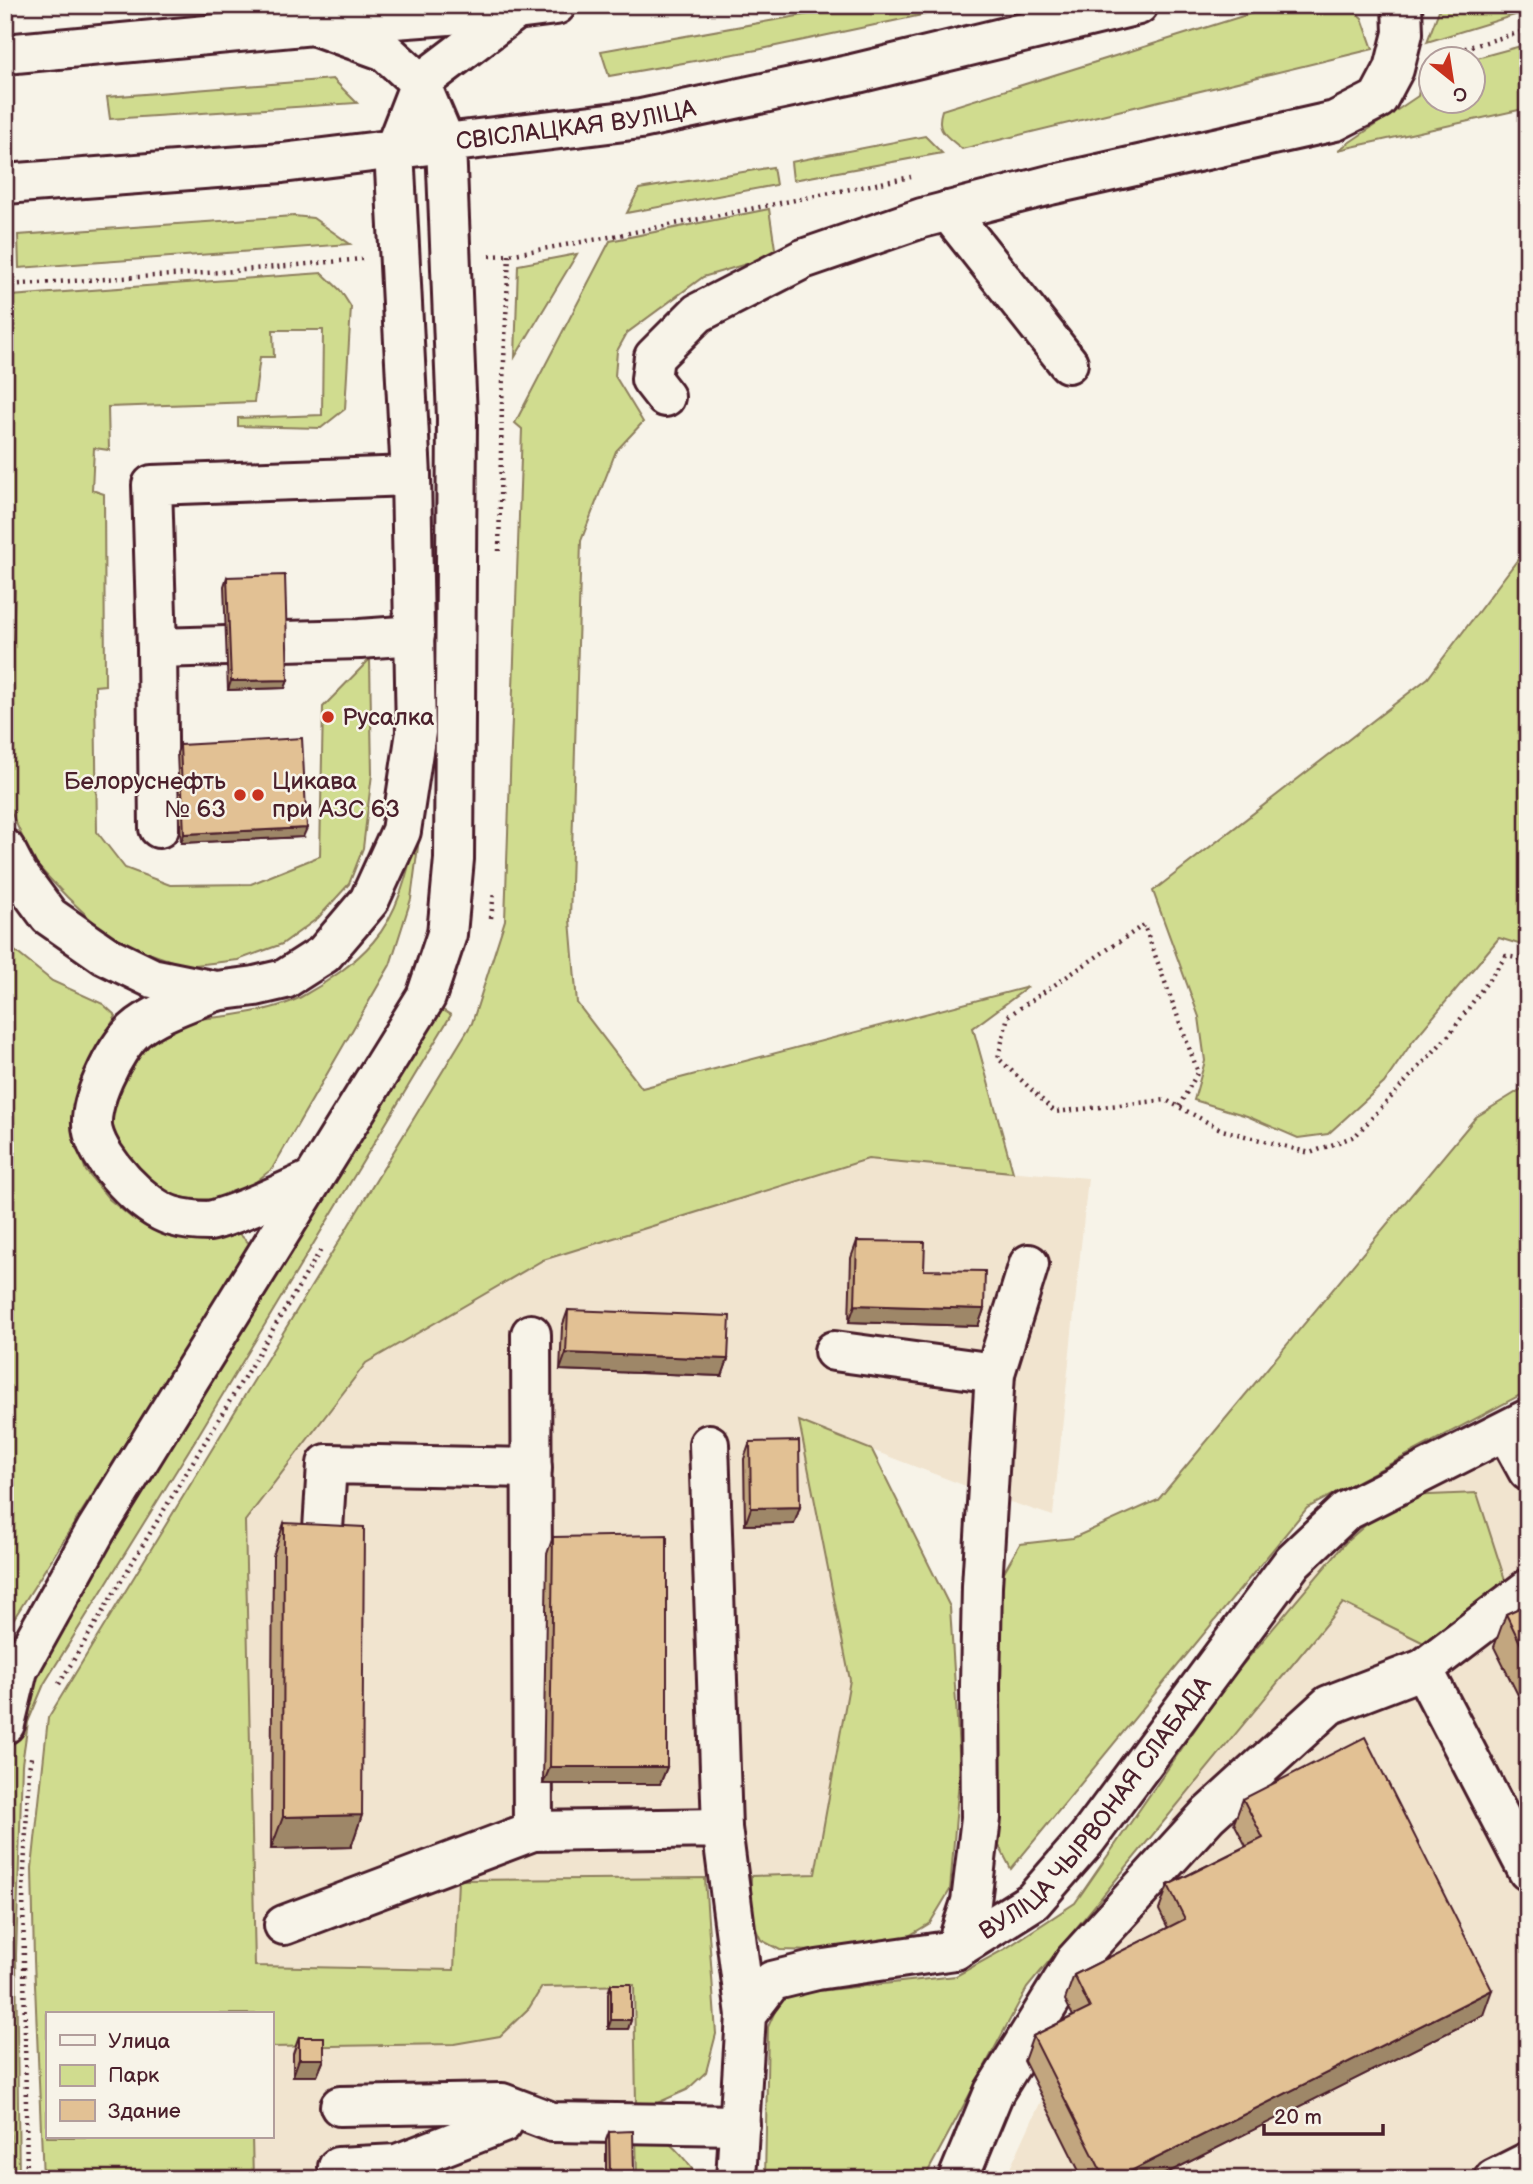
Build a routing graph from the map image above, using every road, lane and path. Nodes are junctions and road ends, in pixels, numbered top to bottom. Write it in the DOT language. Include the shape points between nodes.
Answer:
graph roads {
  1 [pos="556,5"];
  2 [pos="1138,5"];
  3 [pos="1402,5"];
  4 [pos="516,10"];
  5 [pos="313,25"];
  6 [pos="5,54"];
  7 [pos="420,83"];
  8 [pos="446,144"];
  9 [pos="394,150"];
  10 [pos="5,184"];
  11 [pos="948,211"];
  12 [pos="373,258"];
  13 [pos="5,285"];
  14 [pos="1068,363"];
  15 [pos="665,397"];
  16 [pos="411,476"];
  17 [pos="415,635"];
  18 [pos="284,641"];
  19 [pos="226,646"];
  20 [pos="157,648"];
  21 [pos="159,828"];
  22 [pos="5,849"];
  23 [pos="1528,960"];
  24 [pos="216,990"];
  25 [pos="1179,1106"];
  26 [pos="313,1178"];
  27 [pos="1029,1264"];
  28 [pos="531,1334"];
  29 [pos="834,1351"];
  30 [pos="995,1373"];
  31 [pos="1517,1425"];
  32 [pos="709,1444"];
  33 [pos="531,1468"];
  34 [pos="1528,1471"];
  35 [pos="322,1546"];
  36 [pos="1528,1589"];
  37 [pos="1423,1669"];
  38 [pos="5,1724"];
  39 [pos="722,1828"];
  40 [pos="533,1830"];
  41 [pos="1528,1871"];
  42 [pos="284,1925"];
  43 [pos="955,1950"];
  44 [pos="746,2015"];
  45 [pos="552,2122"];
  46 [pos="503,2123"];
  47 [pos="740,2125"];
  48 [pos="338,2137"];
  49 [pos="1528,2162"];
  50 [pos="736,2179"];
  51 [pos="958,2179"];
  52 [pos="1494,2179"];
  1 -- 4 [label="main road"];
  2 -- 8 [label="main road, СВІСЛАЦКАЯ ВУЛІЦА" via="853,74 640,118"];
  3 -- 11 [label="main road" via="1403,33 1394,69 1378,99 1335,121"];
  4 -- 5 [label="main road"];
  4 -- 7 [label="main road"];
  5 -- 6 [label="main road"];
  5 -- 7 [label="main road" via="385,51"];
  7 -- 8 [label="main road"];
  7 -- 9 [label="main road"];
  8 -- 9 [label="main road, СВІСЛАЦКАЯ ВУЛІЦА"];
  8 -- 26 [label="main road" via="457,418 456,794 447,934 426,997"];
  9 -- 10 [label="main road, СВІСЛАЦКАЯ ВУЛІЦА"];
  9 -- 16 [label="main road"];
  11 -- 14 [label="main road"];
  11 -- 15 [label="main road" via="803,259 698,313 654,357 651,379"];
  12 -- 13 [label="path"];
  16 -- 17 [label="main road"];
  16 -- 20 [label="main road" via="152,485"];
  17 -- 18 [label="main road"];
  17 -- 24 [label="main road" via="416,732 401,831 369,901 324,954 285,979"];
  19 -- 20 [label="main road"];
  20 -- 21 [label="main road"];
  22 -- 24 [label="main road" via="49,916 105,955 152,978"];
  23 -- 25 [label="path" via="1506,956 1448,1035 1355,1136 1310,1153 1222,1130"];
  24 -- 26 [label="main road" via="151,1020 134,1031 118,1053 92,1112 92,1131 106,1162 141,1197 170,1215 210,1221 260,1205"];
  25 -- 25 [label="path" via="1166,1100 1055,1112 998,1058 1008,1016 1144,925 1198,1072"];
  26 -- 38 [label="main road" via="54,1603 18,1670"];
  27 -- 30 [label="main road"];
  28 -- 33 [label="main road"];
  29 -- 30 [label="main road"];
  30 -- 43 [label="main road" via="982,1586 981,1818 971,1902"];
  31 -- 34 [label="main road"];
  31 -- 43 [label="main road, ВУЛІЦА ЧЫРВОНАЯ СЛАБАДА" via="1346,1511 1293,1561 1087,1839 1033,1901"];
  32 -- 39 [label="main road"];
  33 -- 35 [label="main road" via="327,1464"];
  33 -- 40 [label="main road"];
  36 -- 37 [label="main road"];
  37 -- 41 [label="main road"];
  37 -- 51 [label="main road" via="1329,1705 1208,1815 1172,1854 1075,1961 994,2092"];
  39 -- 40 [label="main road"];
  39 -- 44 [label="main road"];
  40 -- 42 [label="main road"];
  43 -- 44 [label="main road, ВУЛІЦА ЧЫРВОНАЯ СЛАБАДА" via="772,1981"];
  44 -- 47 [label="main road"];
  45 -- 46 [label="main road"];
  45 -- 47 [label="main road"];
  45 -- 48 [label="main road" via="502,2103"];
  46 -- 48 [label="main road"];
  46 -- 48 [label="main road" via="397,2164"];
  47 -- 50 [label="main road"];
  49 -- 52 [label="main road"];
}
